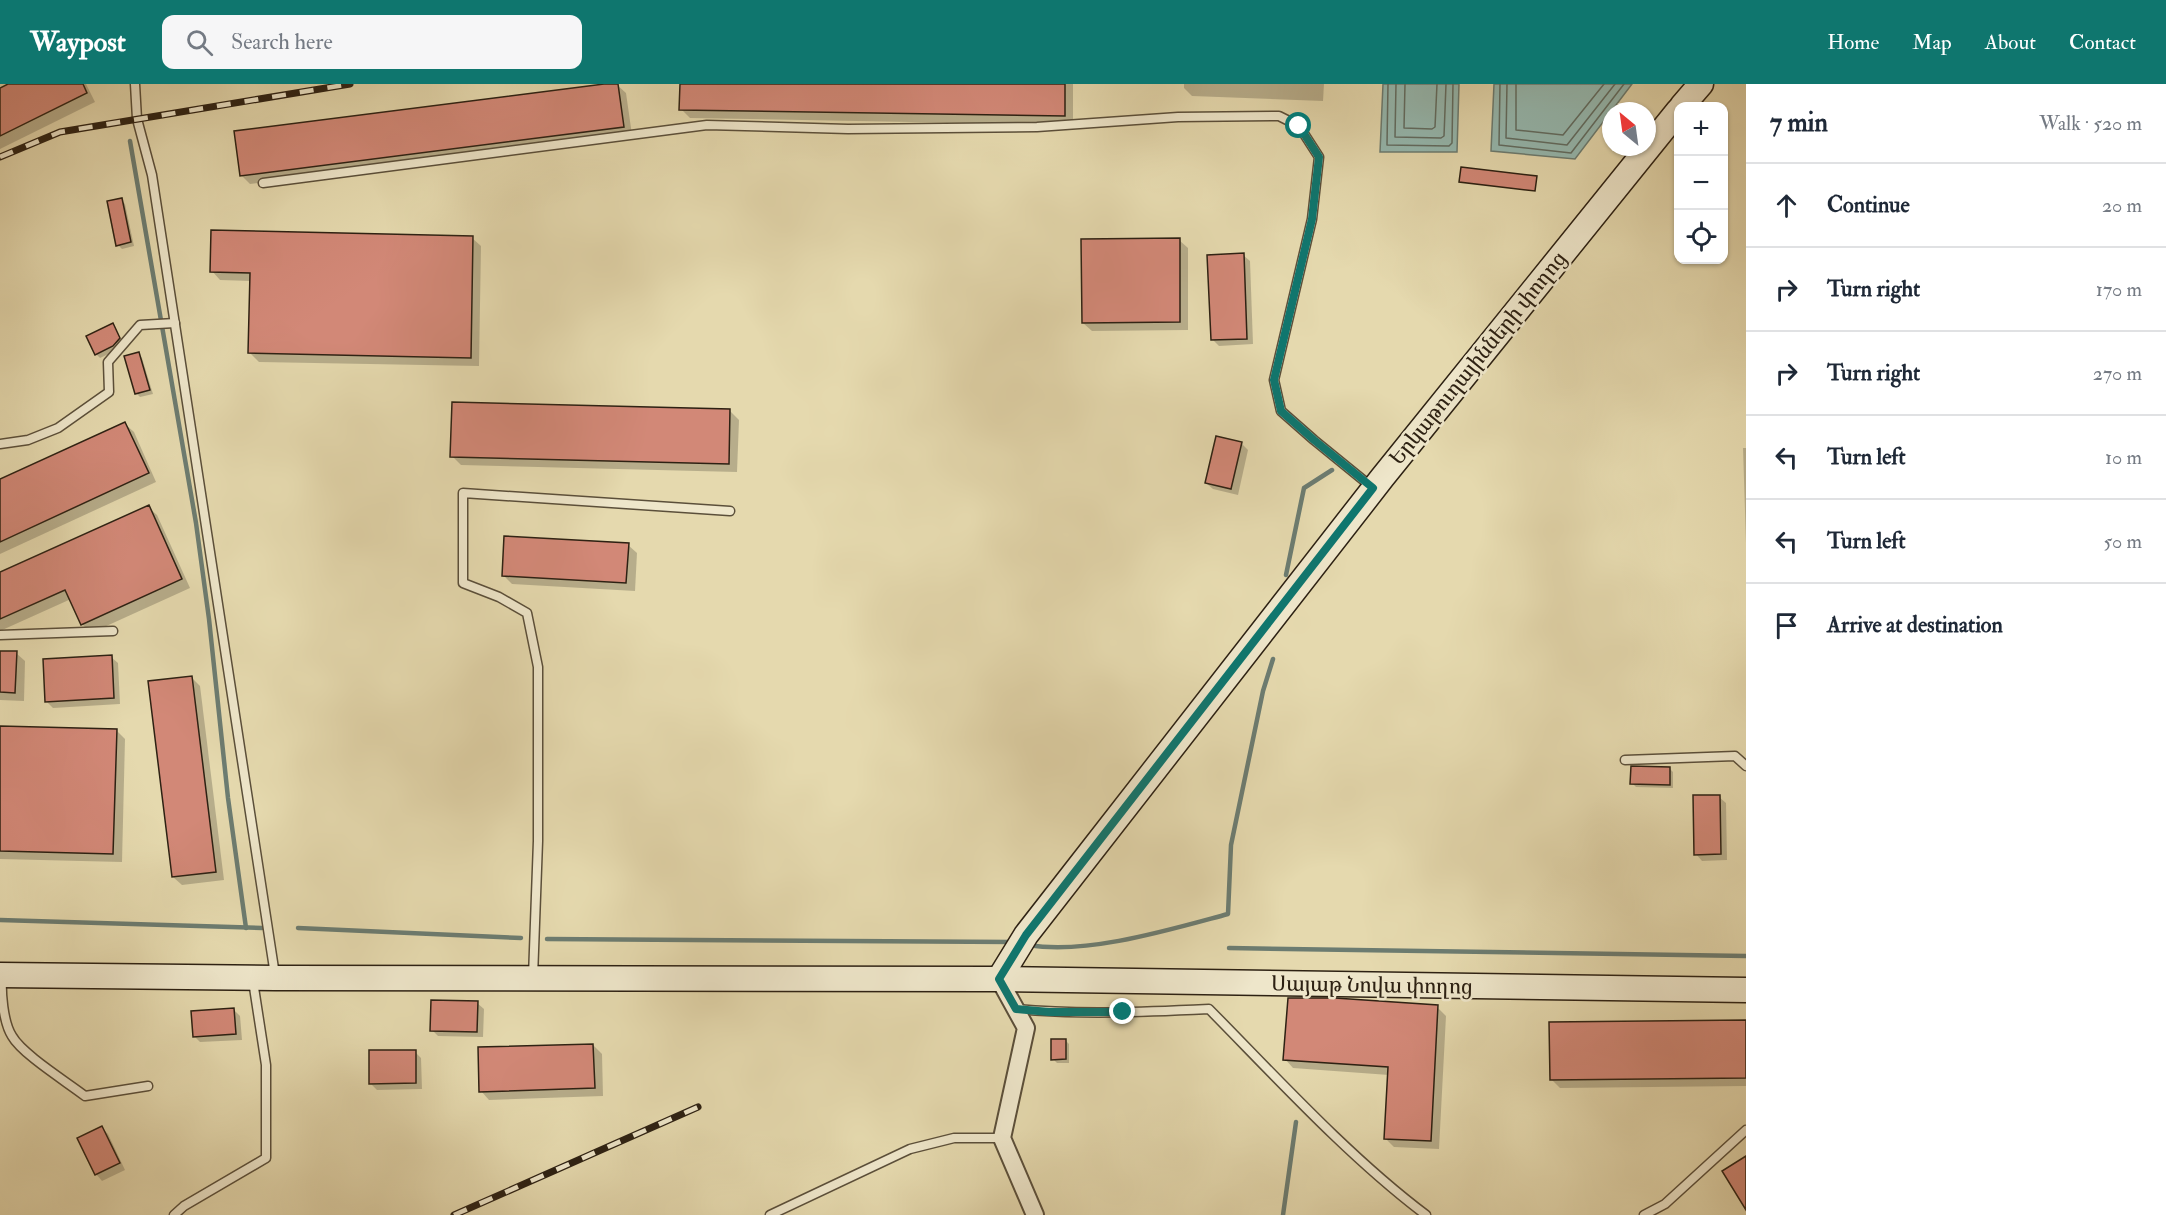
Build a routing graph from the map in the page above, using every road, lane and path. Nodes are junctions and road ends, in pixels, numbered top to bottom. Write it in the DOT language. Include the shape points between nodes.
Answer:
graph roads {
  1 [pos="135,84"];
  2 [pos="1701,84"];
  3 [pos="1685,102"];
  4 [pos="1674,116"];
  5 [pos="263,183"];
  6 [pos="171,323"];
  7 [pos="0,444"];
  8 [pos="1373,488"];
  9 [pos="730,511"];
  10 [pos="113,631"];
  11 [pos="0,635"];
  12 [pos="1625,760"];
  13 [pos="1746,766"];
  14 [pos="1,975"];
  15 [pos="264,978"];
  16 [pos="533,978"];
  17 [pos="999,979"];
  18 [pos="1746,990"];
  19 [pos="1016,1009"];
  20 [pos="148,1086"];
  21 [pos="1746,1130"];
  22 [pos="1002,1138"];
  23 [pos="174,1215"];
  24 [pos="770,1215"];
  25 [pos="1035,1215"];
  26 [pos="1426,1215"];
  27 [pos="1644,1215"];
  1 -- 6 [label="lane" via="137,119 152,175"];
  2 -- 3 [label="main road"];
  4 -- 8 [label="main road, Երկաթուղայինների փողոց"];
  5 -- 8 [label="lane" via="707,125 848,129 1037,127 1178,117 1279,116 1299,126 1319,157 1312,219 1274,380 1281,411"];
  6 -- 7 [label="lane" via="140,326 108,362 109,392 57,428 28,440"];
  6 -- 15 [label="lane"];
  8 -- 17 [label="main road, Երկաթուղայինների փողոց" via="1026,935"];
  9 -- 16 [label="lane" via="463,493 463,583 527,613 538,667"];
  10 -- 11 [label="lane"];
  12 -- 13 [label="lane" via="1735,756"];
  14 -- 15 [label="main road, Սայաթ Նովա փողոց"];
  14 -- 20 [label="lane" via="1,997 12,1036 33,1057 85,1095"];
  15 -- 16 [label="main road, Սայաթ Նովա փողոց"];
  15 -- 23 [label="lane" via="266,1158"];
  16 -- 17 [label="main road, Սայաթ Նովա փողոց"];
  17 -- 18 [label="main road, Սայաթ Նովա փողոց"];
  17 -- 19 [label="street"];
  19 -- 22 [label="street" via="1026,1028"];
  19 -- 26 [label="lane" via="1209,1009 1318,1119"];
  21 -- 27 [label="lane" via="1665,1204"];
  22 -- 24 [label="lane" via="954,1138 910,1149"];
  22 -- 25 [label="street"];
}
